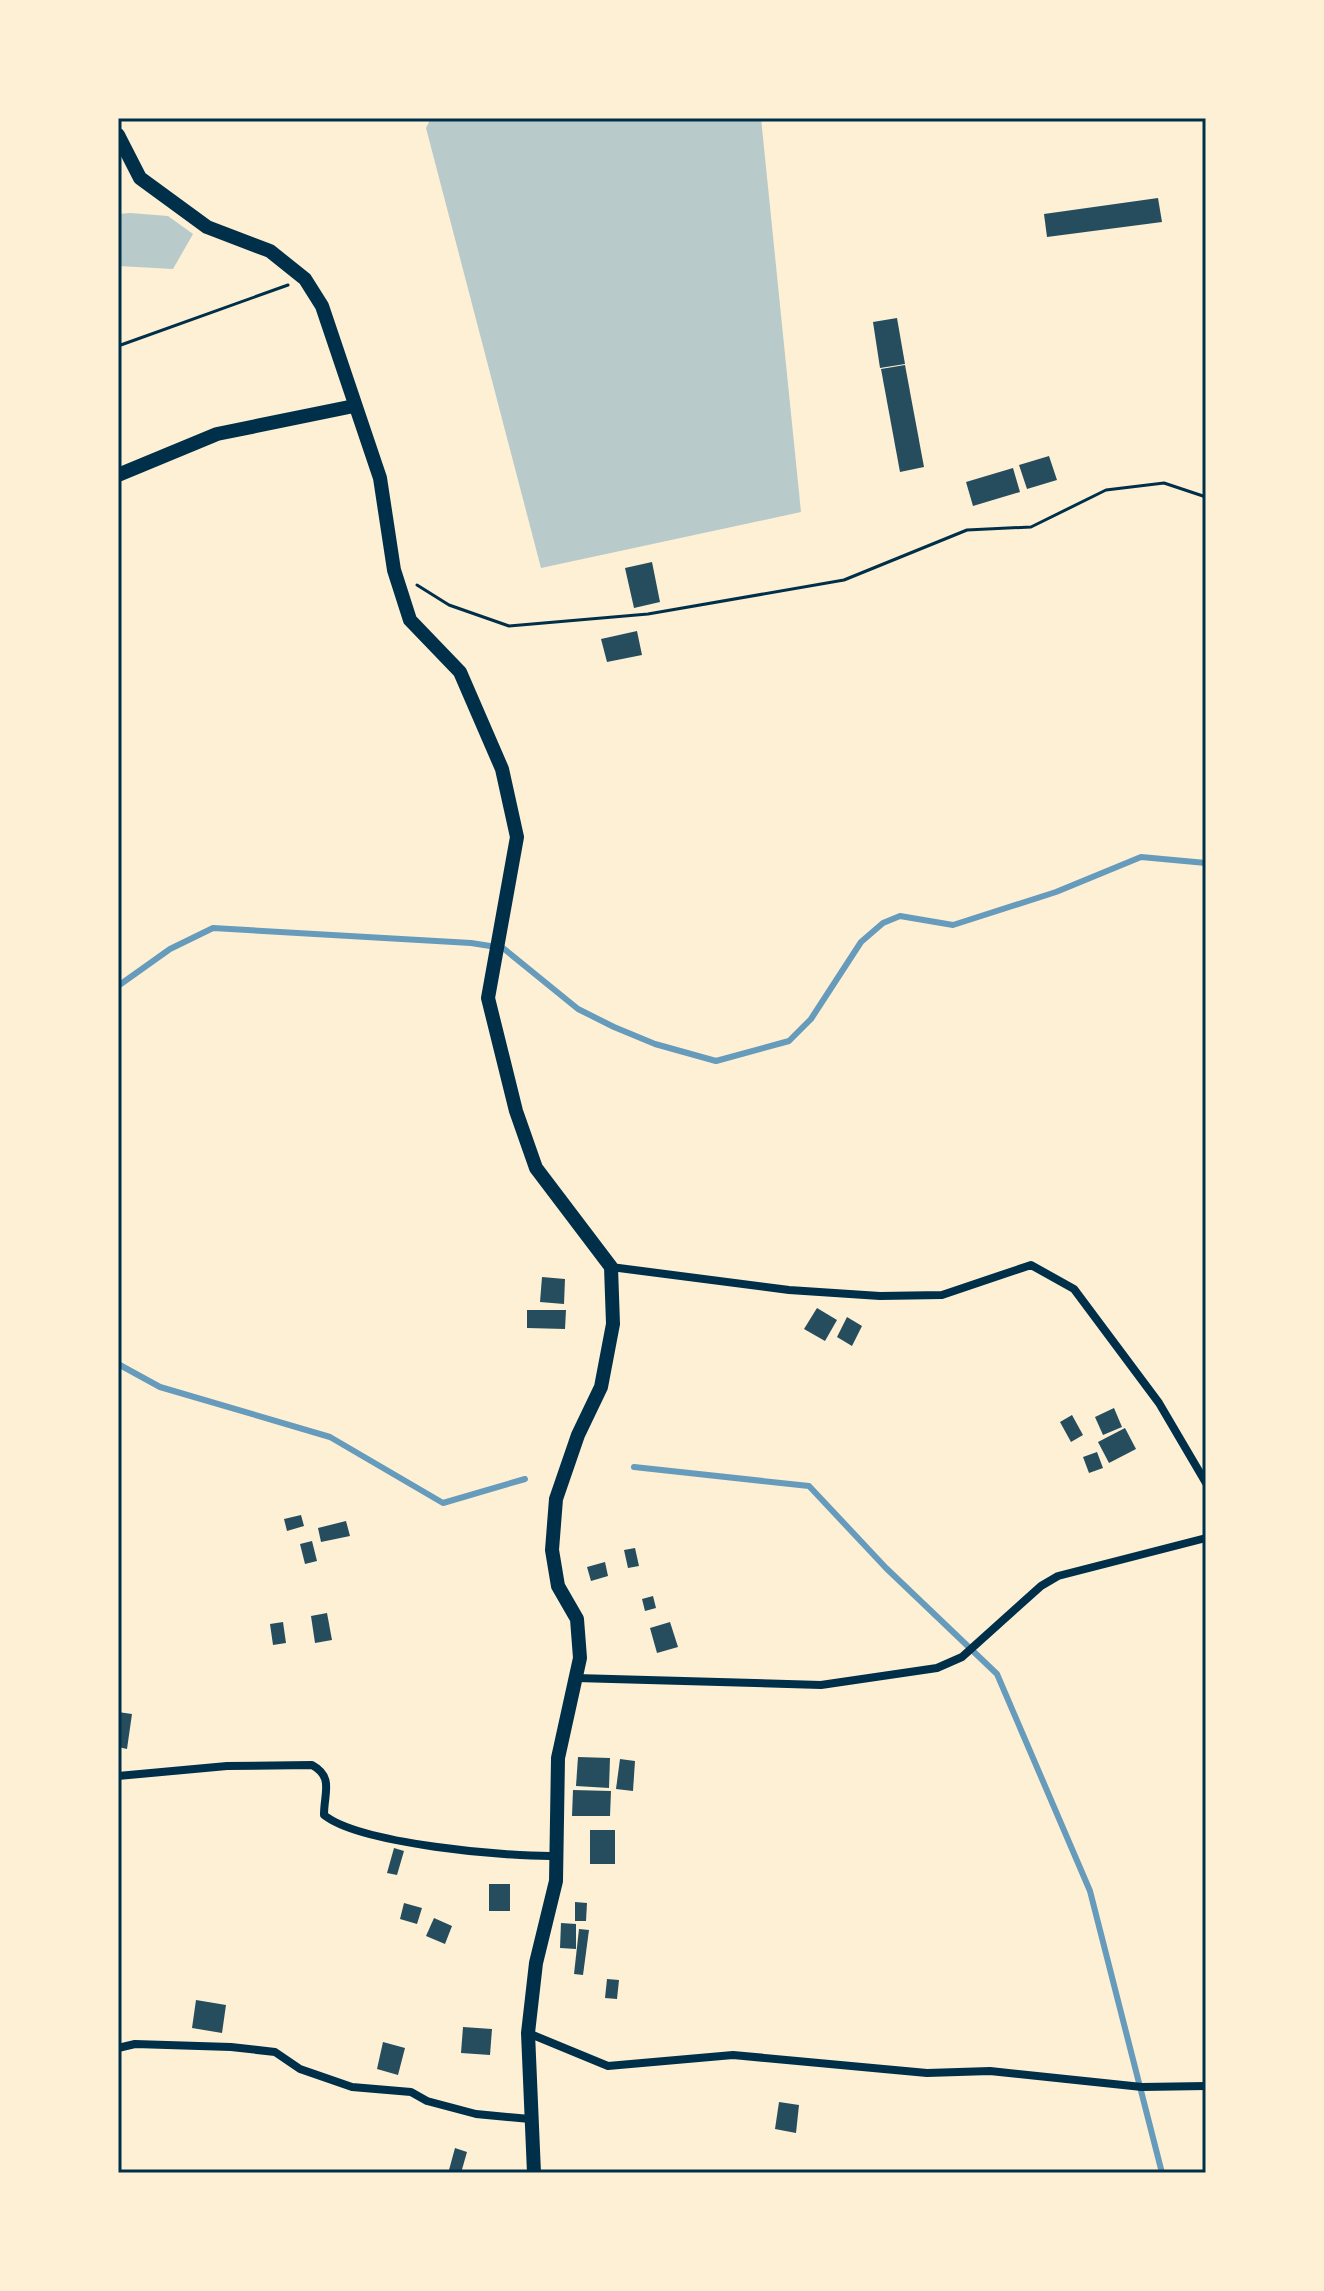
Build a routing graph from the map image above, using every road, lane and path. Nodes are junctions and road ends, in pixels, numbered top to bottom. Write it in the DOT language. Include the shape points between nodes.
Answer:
graph roads {
  1 [pos="118,135"];
  2 [pos="305,279"];
  3 [pos="118,346"];
  4 [pos="354,406"];
  5 [pos="118,475"];
  6 [pos="1206,497"];
  7 [pos="394,570"];
  8 [pos="611,1267"];
  9 [pos="1206,1483"];
  10 [pos="1206,1538"];
  11 [pos="576,1678"];
  12 [pos="118,1776"];
  13 [pos="556,1856"];
  14 [pos="528,2033"];
  15 [pos="118,2048"];
  16 [pos="1206,2086"];
  17 [pos="530,2119"];
  18 [pos="534,2173"];
  1 -- 2 [label="main road" via="140,178 207,227 270,251"];
  2 -- 3 [label="path"];
  2 -- 4 [label="main road" via="322,306"];
  4 -- 5 [label="main road" via="217,434"];
  4 -- 7 [label="main road" via="380,478"];
  6 -- 7 [label="path" via="1164,483 1106,490 1031,527 967,530 844,580 617,616 509,626 449,605"];
  7 -- 8 [label="main road" via="410,620 460,672 502,769 517,837 491,965 488,998 496,1040 536,1168"];
  8 -- 9 [label="street" via="880,1296 942,1295 1031,1265 1074,1289 1159,1403"];
  8 -- 11 [label="main road" via="613,1324 601,1387 556,1499 552,1550 558,1586 577,1619"];
  10 -- 11 [label="street" via="1058,1576 962,1657 937,1668 821,1685"];
  11 -- 13 [label="main road" via="558,1758"];
  12 -- 13 [label="street" via="312,1765 324,1771 324,1815 335,1823 488,1852"];
  13 -- 14 [label="main road"];
  14 -- 16 [label="street" via="608,2066 733,2055 927,2073 990,2071 1142,2087"];
  14 -- 17 [label="main road"];
  15 -- 17 [label="street" via="135,2044 275,2052 300,2069 352,2087 411,2092 476,2114"];
  17 -- 18 [label="main road"];
}
